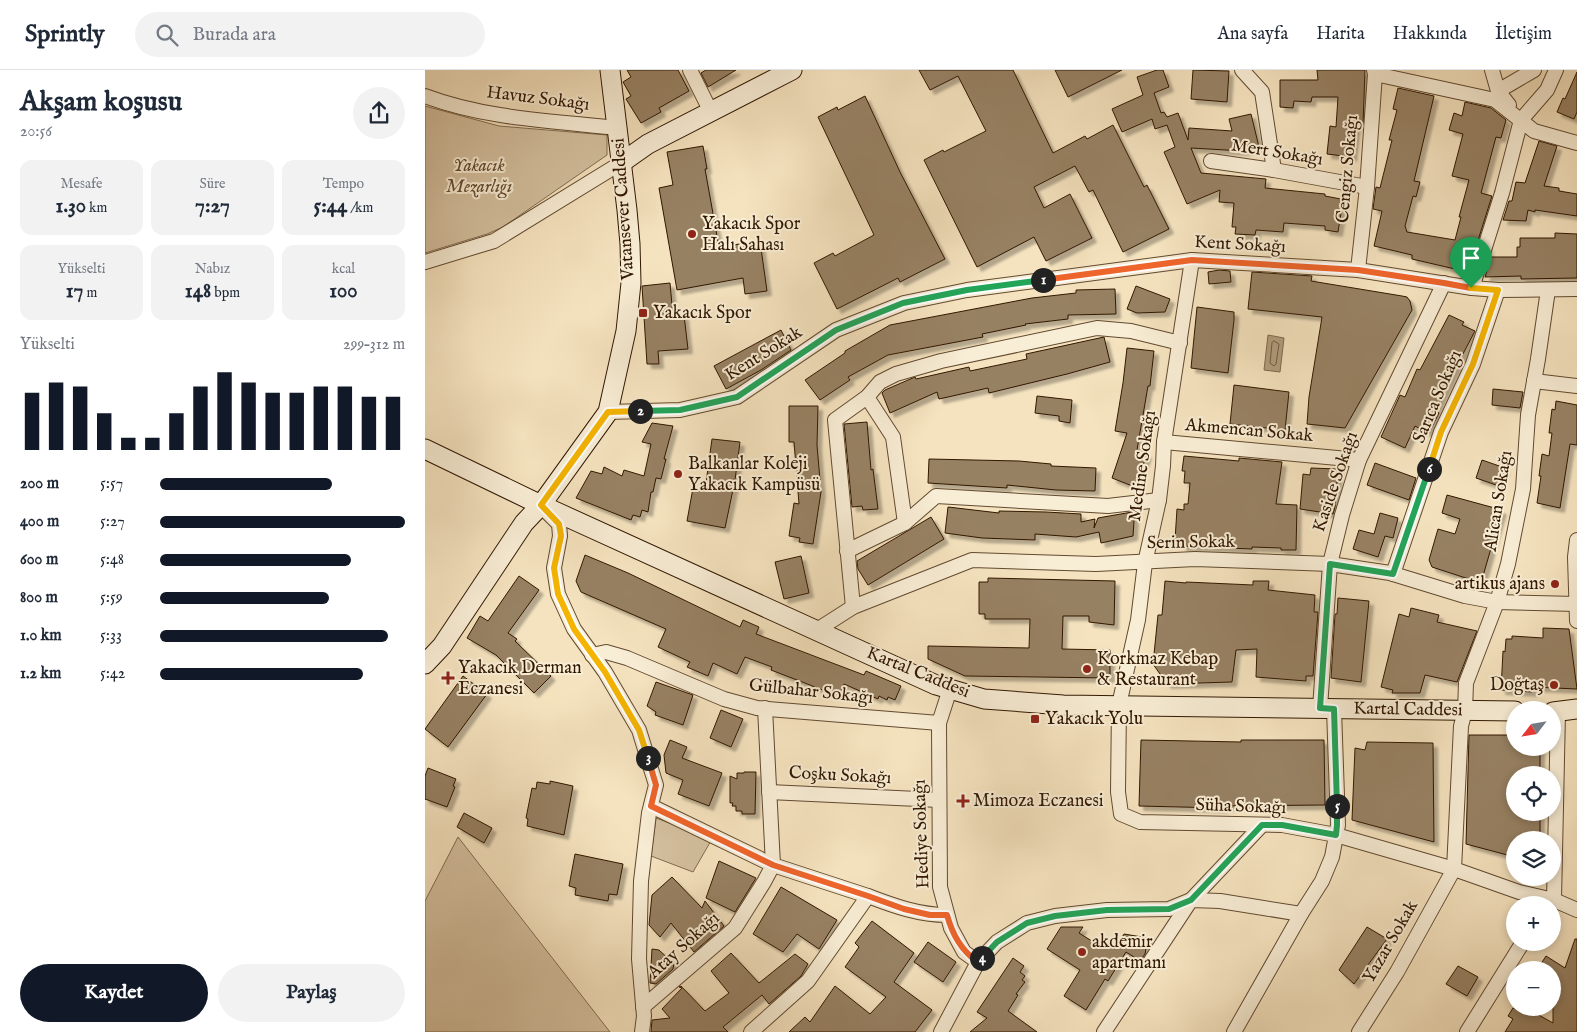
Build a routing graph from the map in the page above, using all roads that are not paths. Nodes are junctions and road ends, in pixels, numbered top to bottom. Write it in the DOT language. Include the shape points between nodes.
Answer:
graph roads {
  1 [pos="610,70"];
  2 [pos="690,70"];
  3 [pos="792,70"];
  4 [pos="1242,70"];
  5 [pos="1492,70"];
  6 [pos="1534,70"];
  7 [pos="1556,70"];
  8 [pos="1374,72"];
  9 [pos="1498,91"];
  10 [pos="425,96"];
  11 [pos="711,112"];
  12 [pos="1521,120"];
  13 [pos="618,128"];
  14 [pos="1577,143"];
  15 [pos="1211,161"];
  16 [pos="621,163"];
  17 [pos="1274,170"];
  18 [pos="1367,187"];
  19 [pos="1192,260"];
  20 [pos="425,262"];
  21 [pos="1358,270"];
  22 [pos="1444,283"];
  23 [pos="1471,288"];
  24 [pos="1577,289"];
  25 [pos="1498,290"];
  26 [pos="1548,290"];
  27 [pos="903,303"];
  28 [pos="1180,343"];
  29 [pos="1534,381"];
  30 [pos="1577,386"];
  31 [pos="867,397"];
  32 [pos="608,412"];
  33 [pos="1165,442"];
  34 [pos="425,449"];
  35 [pos="1359,460"];
  36 [pos="1159,500"];
  37 [pos="541,505"];
  38 [pos="905,522"];
  39 [pos="1577,540"];
  40 [pos="847,551"];
  41 [pos="1145,563"];
  42 [pos="1330,564"];
  43 [pos="1393,574"];
  44 [pos="1497,602"];
  45 [pos="1577,604"];
  46 [pos="853,607"];
  47 [pos="1577,621"];
  48 [pos="817,630"];
  49 [pos="592,655"];
  50 [pos="426,663"];
  51 [pos="950,689"];
  52 [pos="1119,706"];
  53 [pos="765,708"];
  54 [pos="1327,708"];
  55 [pos="1465,711"];
  56 [pos="1506,711"];
  57 [pos="1567,711"];
  58 [pos="939,723"];
  59 [pos="769,792"];
  60 [pos="939,800"];
  61 [pos="651,806"];
  62 [pos="1262,825"];
  63 [pos="1336,835"];
  64 [pos="773,865"];
  65 [pos="1454,869"];
  66 [pos="868,896"];
  67 [pos="1532,896"];
  68 [pos="1552,896"];
  69 [pos="1191,900"];
  70 [pos="1561,905"];
  71 [pos="1577,910"];
  72 [pos="1301,914"];
  73 [pos="947,915"];
  74 [pos="1518,951"];
  75 [pos="977,962"];
  76 [pos="643,1007"];
  77 [pos="642,1032"];
  78 [pos="751,1032"];
  79 [pos="941,1032"];
  80 [pos="1105,1032"];
  81 [pos="1234,1032"];
  82 [pos="1359,1032"];
  83 [pos="1467,1032"];
  1 -- 13 [label="main road, Vatansever Caddesi"];
  2 -- 11 [label="street"];
  3 -- 11 [label="main road"];
  4 -- 17 [label="street" via="1262,92"];
  5 -- 9 [label="street"];
  6 -- 9 [label="street"];
  7 -- 12 [label="street" via="1547,90"];
  8 -- 12 [label="street" via="1495,100"];
  8 -- 18 [label="street, Cengiz Sokağı"];
  9 -- 12 [label="street"];
  10 -- 13 [label="street, Havuz Sokağı" via="462,108"];
  11 -- 16 [label="main road" via="649,144"];
  12 -- 14 [label="street" via="1534,131"];
  12 -- 23 [label="street" via="1502,193"];
  13 -- 16 [label="main road, Vatansever Caddesi"];
  15 -- 17 [label="street, Mert Sokağı"];
  16 -- 20 [label="street" via="494,241"];
  16 -- 32 [label="main road, Vatansever Caddesi" via="631,284 626,331"];
  17 -- 18 [label="street, Mert Sokağı"];
  18 -- 21 [label="street, Cengiz Sokağı"];
  19 -- 21 [label="street, Kent Sokağı"];
  19 -- 27 [label="street, Kent Sokağı" via="967,290"];
  19 -- 28 [label="street, Medine Sokağı"];
  21 -- 22 [label="street, Kent Sokağı"];
  22 -- 23 [label="street, Kent Sokağı"];
  22 -- 35 [label="street, Kaside Sokağı"];
  23 -- 25 [label="street, Kent Sokağı"];
  24 -- 26 [label="street, Kent Sokağı"];
  25 -- 26 [label="street, Kent Sokağı"];
  25 -- 43 [label="street, Sarıca Sokağı" via="1473,364 1441,432"];
  26 -- 29 [label="street, Alican Sokağı"];
  27 -- 32 [label="street, Kent Sokak" via="836,330 737,397 680,410"];
  28 -- 31 [label="street" via="1131,331 1097,328 932,363 880,382"];
  28 -- 33 [label="street, Medine Sokağı"];
  29 -- 30 [label="street"];
  29 -- 44 [label="street, Alican Sokağı" via="1528,415 1523,489"];
  31 -- 38 [label="street" via="893,437"];
  31 -- 40 [label="street" via="835,420"];
  32 -- 37 [label="main road, Vatansever Caddesi"];
  33 -- 35 [label="street, Akmencan Sokak"];
  33 -- 36 [label="street, Medine Sokağı"];
  34 -- 37 [label="main road, Kartal Caddesi"];
  35 -- 42 [label="street, Kaside Sokağı" via="1341,515"];
  36 -- 38 [label="street" via="1108,506 936,496"];
  36 -- 41 [label="street, Medine Sokağı"];
  37 -- 48 [label="main road, Kartal Caddesi"];
  37 -- 49 [label="street" via="559,524 561,536 554,568 558,594 574,629"];
  37 -- 50 [label="main road, Vatansever Caddesi" via="524,523 442,646"];
  38 -- 40 [label="street"];
  39 -- 45 [label="street"];
  40 -- 46 [label="street"];
  41 -- 42 [label="street, Serin Sokak" via="1195,559"];
  41 -- 46 [label="street, Serin Sokak" via="971,560"];
  41 -- 52 [label="street, Medine Sokağı" via="1138,620"];
  42 -- 43 [label="street, Serin Sokak"];
  42 -- 54 [label="street, Kaside Sokağı"];
  43 -- 44 [label="street, Serin Sokak" via="1465,596"];
  44 -- 45 [label="street, Serin Sokak"];
  44 -- 55 [label="street, Alican Sokağı" via="1466,683"];
  45 -- 47 [label="street"];
  46 -- 48 [label="street, Serin Sokak"];
  48 -- 51 [label="main road, Kartal Caddesi"];
  49 -- 53 [label="street, Gülbahar Sokağı" via="613,654 724,699"];
  49 -- 61 [label="street" via="639,730 656,785"];
  51 -- 52 [label="main road, Kartal Caddesi" via="984,699"];
  51 -- 58 [label="street"];
  52 -- 54 [label="main road, Kartal Caddesi"];
  52 -- 62 [label="street, Süha Sokağı" via="1118,792 1121,814 1140,822"];
  53 -- 58 [label="street, Gülbahar Sokağı"];
  53 -- 59 [label="street"];
  54 -- 55 [label="main road, Kartal Caddesi"];
  54 -- 63 [label="street, Kaside Sokağı"];
  55 -- 56 [label="main road, Kartal Caddesi"];
  55 -- 65 [label="street, Alican Sokağı" via="1461,726"];
  57 -- 68 [label="street"];
  58 -- 60 [label="street, Hediye Sokağı"];
  59 -- 60 [label="street, Coşku Sokağı"];
  59 -- 64 [label="street"];
  60 -- 73 [label="street, Hediye Sokağı" via="940,887"];
  61 -- 64 [label="street"];
  61 -- 76 [label="street" via="641,881 639,959"];
  62 -- 63 [label="street, Süha Sokağı" via="1282,825"];
  62 -- 69 [label="street"];
  63 -- 65 [label="street, Süha Sokağı"];
  63 -- 72 [label="street, Kaside Sokağı" via="1332,857 1322,881"];
  64 -- 66 [label="street"];
  64 -- 76 [label="street, Atay Sokağı" via="735,928"];
  65 -- 67 [label="street, Süha Sokağı"];
  65 -- 82 [label="street, Yazar Sokak" via="1397,972"];
  66 -- 73 [label="street" via="904,909"];
  66 -- 78 [label="street" via="809,981"];
  69 -- 72 [label="street" via="1220,901"];
  69 -- 75 [label="street" via="1169,909 1107,910 1027,923 997,942"];
  69 -- 80 [label="street"];
  70 -- 71 [label="street, Süha Sokağı"];
  72 -- 81 [label="street, Kaside Sokağı"];
  73 -- 75 [label="street, Hediye Sokağı" via="964,952"];
  74 -- 83 [label="street"];
  75 -- 79 [label="street"];
  76 -- 77 [label="street"];
}
